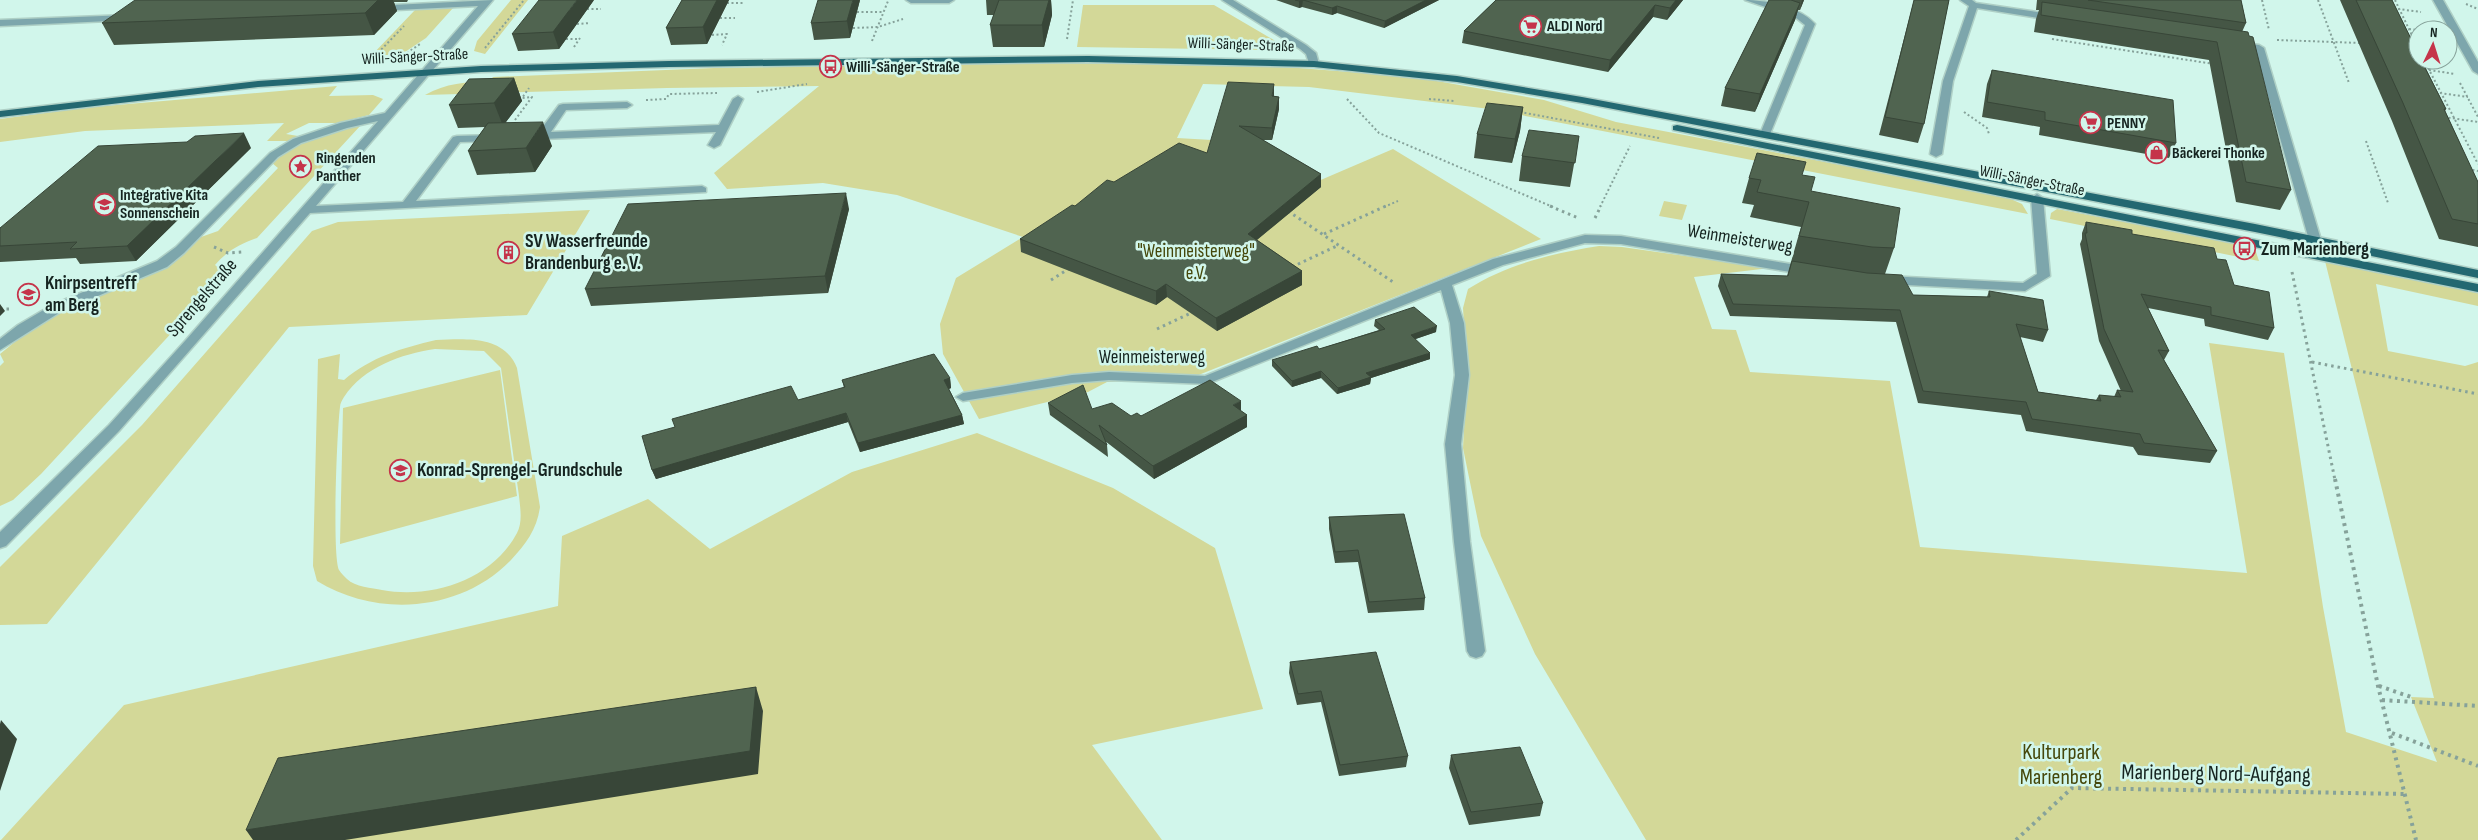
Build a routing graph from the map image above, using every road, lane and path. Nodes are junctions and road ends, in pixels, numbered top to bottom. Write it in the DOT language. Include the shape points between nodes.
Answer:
graph roads {
  1 [pos="524,0"];
  2 [pos="889,0"];
  3 [pos="911,0"];
  4 [pos="949,0"];
  5 [pos="1073,0"];
  6 [pos="1227,0"];
  7 [pos="1750,0"];
  8 [pos="2262,0"];
  9 [pos="2318,0"];
  10 [pos="2395,0"];
  11 [pos="2438,0"];
  12 [pos="2462,0"];
  13 [pos="487,2"];
  14 [pos="1970,2"];
  15 [pos="727,3"];
  16 [pos="742,3"];
  17 [pos="423,6"];
  18 [pos="368,8"];
  19 [pos="601,8"];
  20 [pos="2392,8"];
  21 [pos="587,9"];
  22 [pos="2399,9"];
  23 [pos="2478,9"];
  24 [pos="857,12"];
  25 [pos="884,12"];
  26 [pos="2423,12"];
  27 [pos="141,18"];
  28 [pos="720,18"];
  29 [pos="735,18"];
  30 [pos="904,19"];
  31 [pos="2064,19"];
  32 [pos="0,23"];
  33 [pos="590,23"];
  34 [pos="577,24"];
  35 [pos="878,27"];
  36 [pos="2401,27"];
  37 [pos="2408,27"];
  38 [pos="853,28"];
  39 [pos="2408,29"];
  40 [pos="727,34"];
  41 [pos="712,35"];
  42 [pos="580,38"];
  43 [pos="2044,38"];
  44 [pos="566,39"];
  45 [pos="2272,39"];
  46 [pos="1067,41"];
  47 [pos="2335,41"];
  48 [pos="423,42"];
  49 [pos="872,43"];
  50 [pos="2363,43"];
  51 [pos="2227,44"];
  52 [pos="2259,48"];
  53 [pos="481,52"];
  54 [pos="403,55"];
  55 [pos="372,59"];
  56 [pos="1314,64"];
  57 [pos="2217,65"];
  58 [pos="2429,70"];
  59 [pos="2453,70"];
  60 [pos="2478,71"];
  61 [pos="425,72"];
  62 [pos="2459,82"];
  63 [pos="780,83"];
  64 [pos="2349,83"];
  65 [pos="520,88"];
  66 [pos="538,88"];
  67 [pos="527,91"];
  68 [pos="2433,92"];
  69 [pos="2441,93"];
  70 [pos="739,97"];
  71 [pos="1424,98"];
  72 [pos="2468,98"];
  73 [pos="1347,99"];
  74 [pos="1582,100"];
  75 [pos="1456,101"];
  76 [pos="1943,103"];
  77 [pos="627,105"];
  78 [pos="1516,112"];
  79 [pos="0,114"];
  80 [pos="388,115"];
  81 [pos="2437,116"];
  82 [pos="2478,116"];
  83 [pos="2454,119"];
  84 [pos="2478,122"];
  85 [pos="723,128"];
  86 [pos="509,134"];
  87 [pos="1765,134"];
  88 [pos="1989,134"];
  89 [pos="542,136"];
  90 [pos="1668,140"];
  91 [pos="2366,141"];
  92 [pos="714,145"];
  93 [pos="1630,146"];
  94 [pos="1936,154"];
  95 [pos="2478,164"];
  96 [pos="2460,168"];
  97 [pos="2478,171"];
  98 [pos="702,190"];
  99 [pos="2037,198"];
  100 [pos="1398,201"];
  101 [pos="2388,203"];
  102 [pos="407,204"];
  103 [pos="1280,206"];
  104 [pos="306,210"];
  105 [pos="1592,224"];
  106 [pos="1324,234"];
  107 [pos="1586,239"];
  108 [pos="2315,240"];
  109 [pos="1339,245"];
  110 [pos="2288,248"];
  111 [pos="1076,264"];
  112 [pos="1287,269"];
  113 [pos="1824,273"];
  114 [pos="2478,274"];
  115 [pos="1051,280"];
  116 [pos="1872,280"];
  117 [pos="1445,282"];
  118 [pos="2478,288"];
  119 [pos="1414,296"];
  120 [pos="1200,309"];
  121 [pos="1157,329"];
  122 [pos="0,346"];
  123 [pos="2312,362"];
  124 [pos="2478,394"];
  125 [pos="963,398"];
  126 [pos="0,542"];
  127 [pos="1476,651"];
  128 [pos="2378,686"];
  129 [pos="2410,697"];
  130 [pos="2382,700"];
  131 [pos="2478,706"];
  132 [pos="2391,733"];
  133 [pos="2478,766"];
  134 [pos="2405,794"];
  135 [pos="2016,840"];
  136 [pos="2416,840"];
  1 -- 53 [label="path"];
  2 -- 25 [label="path"];
  3 -- 4 [label="street"];
  5 -- 46 [label="path"];
  6 -- 56 [label="street" via="1303,47 1311,53"];
  7 -- 87 [label="street" via="1798,16 1810,24"];
  8 -- 45 [label="path"];
  9 -- 47 [label="path"];
  10 -- 22 [label="path"];
  11 -- 60 [label="street"];
  12 -- 23 [label="path"];
  13 -- 17 [label="street"];
  13 -- 61 [label="street, Sprengelstraße"];
  14 -- 31 [label="street"];
  14 -- 76 [label="street"];
  15 -- 16 [label="path"];
  17 -- 18 [label="street"];
  17 -- 55 [label="path"];
  19 -- 21 [label="path"];
  20 -- 22 [label="path"];
  22 -- 26 [label="path"];
  22 -- 37 [label="path"];
  24 -- 25 [label="path"];
  25 -- 35 [label="path"];
  27 -- 32 [label="street"];
  28 -- 29 [label="path"];
  30 -- 35 [label="path"];
  33 -- 34 [label="path"];
  35 -- 38 [label="path"];
  35 -- 49 [label="path"];
  36 -- 39 [label="path"];
  40 -- 41 [label="path"];
  42 -- 44 [label="path"];
  43 -- 57 [label="path"];
  45 -- 47 [label="path"];
  45 -- 52 [label="path" via="2268,45"];
  47 -- 50 [label="path"];
  47 -- 64 [label="path"];
  48 -- 54 [label="path"];
  51 -- 52 [label="street"];
  52 -- 108 [label="street"];
  56 -- 61 [label="main road, Willi-Sänger-Straße" via="1088,59 660,64"];
  56 -- 74 [label="main road, Willi-Sänger-Straße" via="1457,78"];
  58 -- 59 [label="path" via="2455,74"];
  58 -- 69 [label="path"];
  61 -- 79 [label="main road, Willi-Sänger-Straße" via="258,84"];
  61 -- 80 [label="street, Sprengelstraße"];
  62 -- 72 [label="path"];
  63 -- 70 [label="path" via="810,83"];
  65 -- 66 [label="path"];
  67 -- 86 [label="path" via="522,98 532,97"];
  68 -- 69 [label="path"];
  69 -- 72 [label="path"];
  69 -- 83 [label="path"];
  70 -- 77 [label="path" via="735,92 669,94 666,99 633,100"];
  70 -- 85 [label="street"];
  71 -- 75 [label="path"];
  72 -- 82 [label="path"];
  73 -- 105 [label="path" via="1379,133"];
  74 -- 87 [label="main road, Willi-Sänger-Straße"];
  74 -- 99 [label="main road, Willi-Sänger-Straße" via="1679,128"];
  76 -- 88 [label="path" via="1955,105 1966,112 1988,128"];
  76 -- 94 [label="street"];
  77 -- 89 [label="street" via="563,107"];
  78 -- 90 [label="path"];
  80 -- 104 [label="street, Sprengelstraße"];
  80 -- 122 [label="street" via="344,124 297,141 274,155 180,250 162,264 57,308"];
  81 -- 83 [label="path"];
  83 -- 84 [label="path"];
  83 -- 95 [label="path"];
  85 -- 89 [label="street"];
  85 -- 92 [label="street"];
  86 -- 89 [label="street"];
  86 -- 102 [label="street" via="457,139"];
  87 -- 108 [label="main road, Willi-Sänger-Straße"];
  91 -- 101 [label="path"];
  93 -- 105 [label="path"];
  96 -- 97 [label="path"];
  98 -- 102 [label="street"];
  99 -- 110 [label="main road, Willi-Sänger-Straße"];
  99 -- 116 [label="street" via="2044,276 2025,287"];
  100 -- 106 [label="path"];
  102 -- 104 [label="street"];
  103 -- 106 [label="path"];
  104 -- 126 [label="street, Sprengelstraße" via="114,428"];
  105 -- 107 [label="path"];
  106 -- 109 [label="path"];
  107 -- 113 [label="street, Weinmeisterweg" via="1621,240"];
  107 -- 117 [label="street, Weinmeisterweg" via="1498,262"];
  108 -- 114 [label="main road, Willi-Sänger-Straße"];
  109 -- 112 [label="path"];
  109 -- 119 [label="path"];
  110 -- 118 [label="main road, Willi-Sänger-Straße"];
  110 -- 123 [label="path"];
  111 -- 115 [label="path"];
  117 -- 119 [label="street, Weinmeisterweg"];
  117 -- 127 [label="street" via="1458,323 1462,375 1453,444"];
  119 -- 125 [label="street, Weinmeisterweg" via="1207,380 1100,376"];
  120 -- 121 [label="path"];
  123 -- 124 [label="path"];
  123 -- 128 [label="path"];
  128 -- 129 [label="path"];
  128 -- 130 [label="path"];
  130 -- 131 [label="path"];
  130 -- 132 [label="path"];
  132 -- 133 [label="path"];
  132 -- 134 [label="path"];
  134 -- 135 [label="path, Marienberg Nord-Aufgang" via="2072,788"];
  134 -- 136 [label="path"];
}
